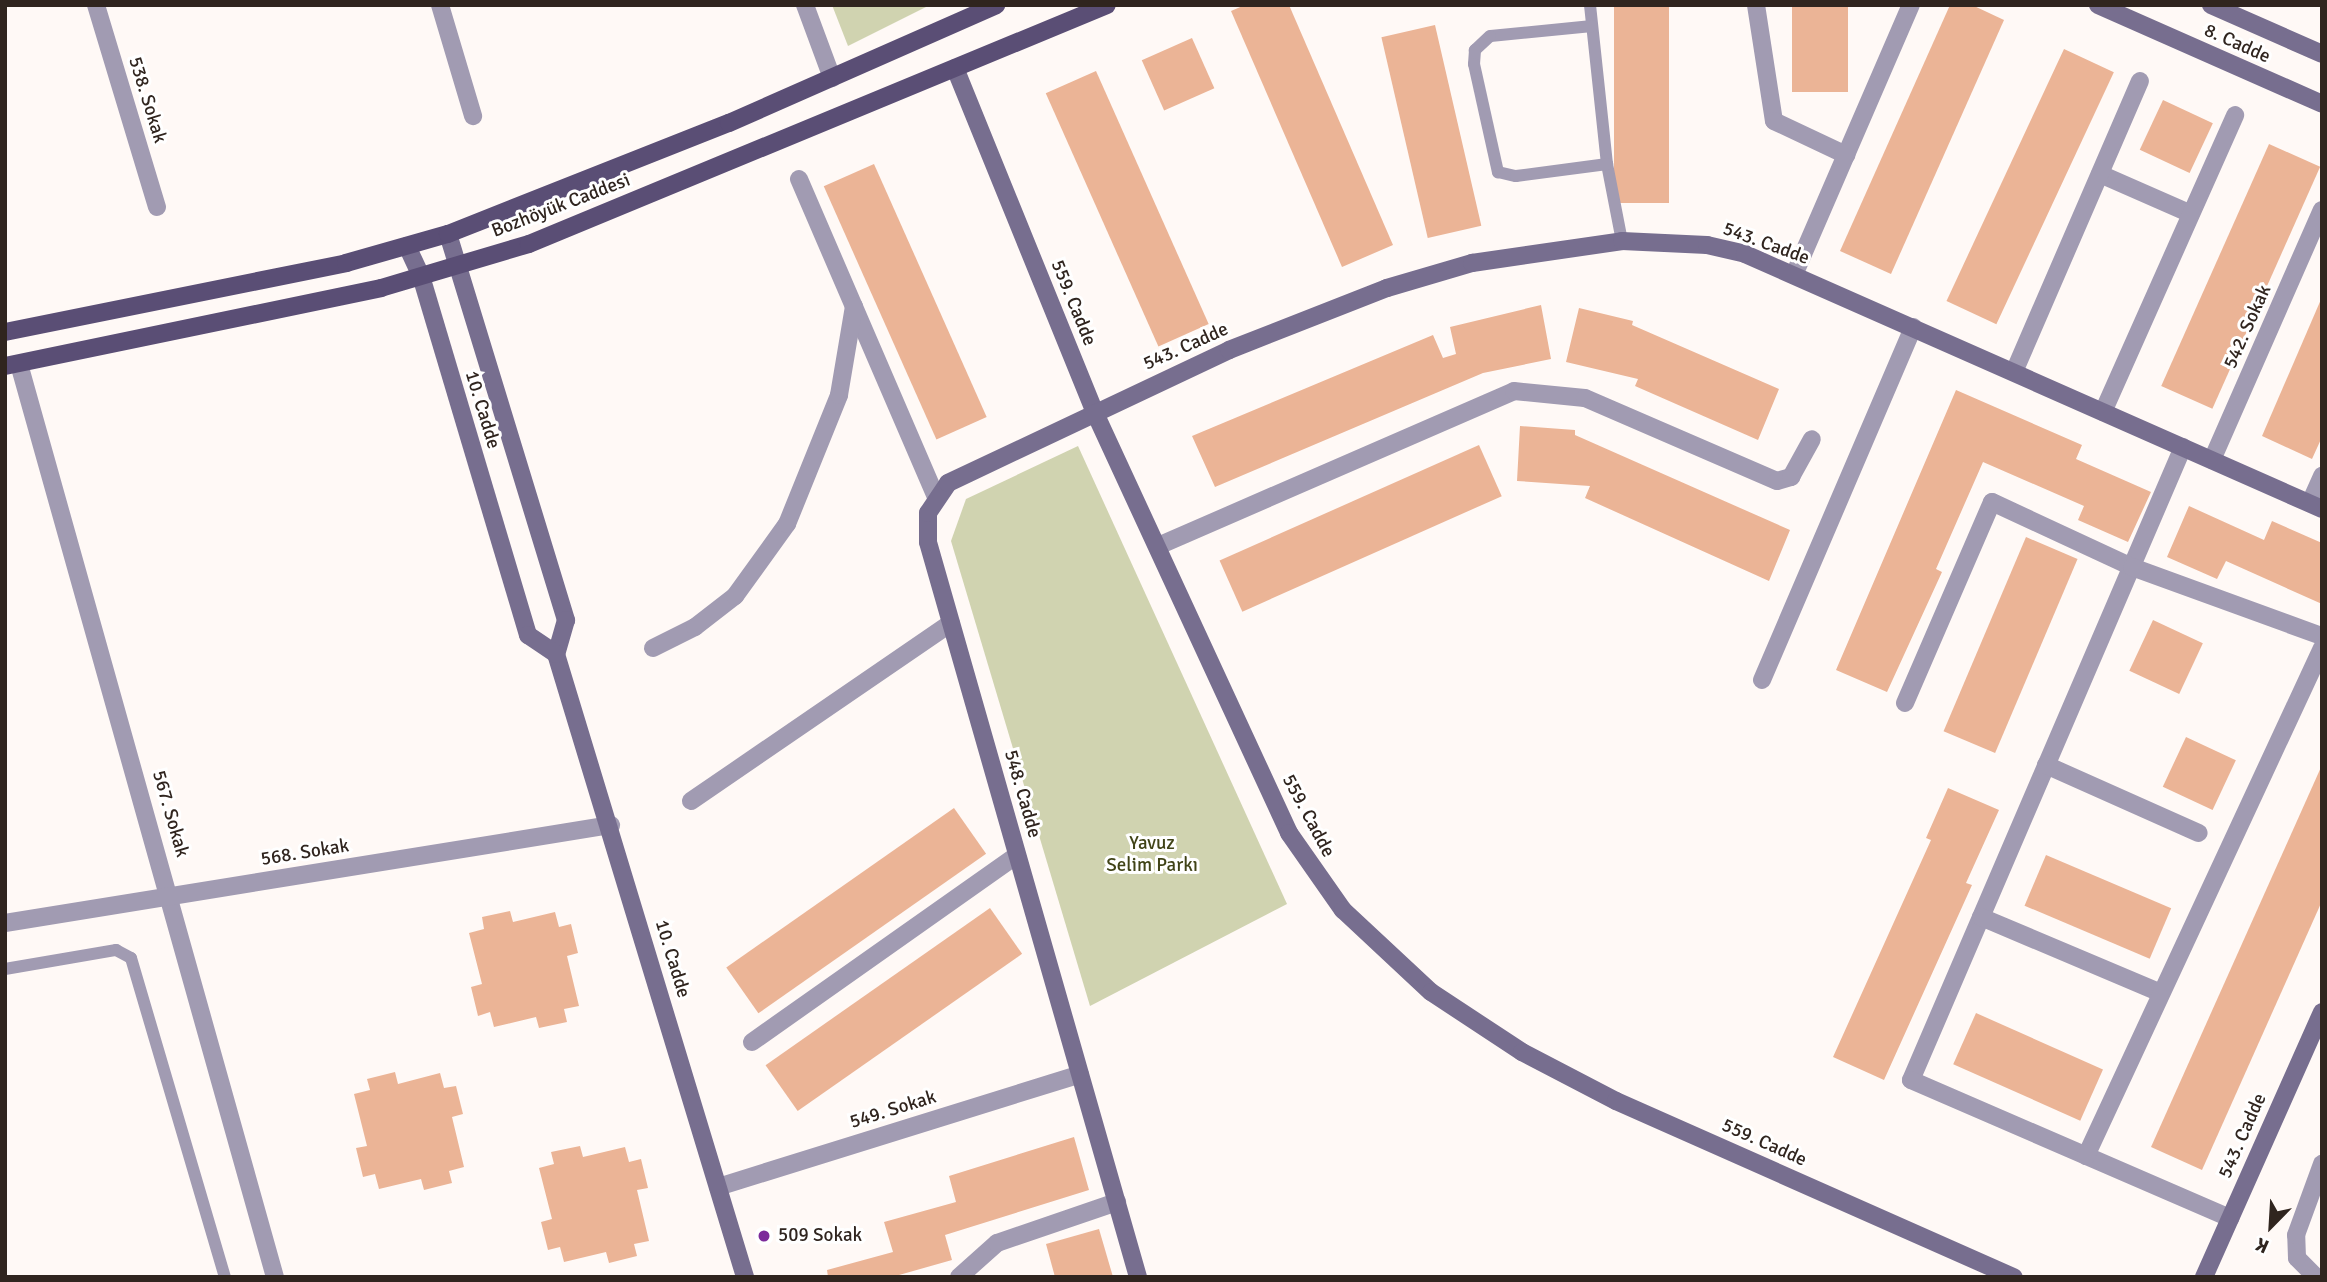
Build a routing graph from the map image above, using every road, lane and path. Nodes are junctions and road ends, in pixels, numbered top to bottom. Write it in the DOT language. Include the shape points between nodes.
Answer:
graph roads {
  1 [pos="96,5"];
  2 [pos="440,5"];
  3 [pos="805,5"];
  4 [pos="996,5"];
  5 [pos="1107,5"];
  6 [pos="1590,5"];
  7 [pos="1756,5"];
  8 [pos="1910,5"];
  9 [pos="2098,5"];
  10 [pos="2211,5"];
  11 [pos="1591,26"];
  12 [pos="2322,54"];
  13 [pos="955,68"];
  14 [pos="832,78"];
  15 [pos="2140,81"];
  16 [pos="2322,104"];
  17 [pos="2235,115"];
  18 [pos="473,116"];
  19 [pos="1846,155"];
  20 [pos="1607,164"];
  21 [pos="2100,174"];
  22 [pos="799,179"];
  23 [pos="157,207"];
  24 [pos="2322,210"];
  25 [pos="2191,214"];
  26 [pos="449,234"];
  27 [pos="1622,241"];
  28 [pos="407,246"];
  29 [pos="462,265"];
  30 [pos="1794,275"];
  31 [pos="421,276"];
  32 [pos="854,306"];
  33 [pos="1913,327"];
  34 [pos="5,332"];
  35 [pos="12,365"];
  36 [pos="2014,372"];
  37 [pos="1095,412"];
  38 [pos="2103,412"];
  39 [pos="1812,439"];
  40 [pos="2183,447"];
  41 [pos="2212,460"];
  42 [pos="2322,476"];
  43 [pos="936,497"];
  44 [pos="2316,506"];
  45 [pos="1157,546"];
  46 [pos="2132,567"];
  47 [pos="951,623"];
  48 [pos="2322,636"];
  49 [pos="653,648"];
  50 [pos="2322,648"];
  51 [pos="556,654"];
  52 [pos="1762,680"];
  53 [pos="1905,703"];
  54 [pos="2046,765"];
  55 [pos="691,801"];
  56 [pos="611,825"];
  57 [pos="2199,833"];
  58 [pos="1017,855"];
  59 [pos="172,896"];
  60 [pos="1981,917"];
  61 [pos="5,923"];
  62 [pos="5,969"];
  63 [pos="2161,993"];
  64 [pos="2322,1012"];
  65 [pos="752,1042"];
  66 [pos="1080,1074"];
  67 [pos="2086,1156"];
  68 [pos="2322,1164"];
  69 [pos="718,1187"];
  70 [pos="1117,1202"];
  71 [pos="2230,1218"];
  72 [pos="225,1277"];
  73 [pos="275,1277"];
  74 [pos="745,1277"];
  75 [pos="959,1277"];
  76 [pos="1138,1277"];
  77 [pos="2014,1277"];
  78 [pos="2203,1277"];
  79 [pos="2316,1277"];
  1 -- 23 [label="street, 538. Sokak"];
  2 -- 18 [label="street"];
  3 -- 14 [label="street"];
  4 -- 14 [label="main road, Bozhöyük Caddesi"];
  5 -- 13 [label="main road, Bozhöyük Caddesi"];
  6 -- 11 [label="lane"];
  7 -- 19 [label="street" via="1774,121"];
  8 -- 19 [label="street"];
  9 -- 16 [label="street, 8. Cadde"];
  10 -- 12 [label="street, 8. Cadde"];
  11 -- 20 [label="lane"];
  11 -- 20 [label="lane" via="1490,36 1475,50 1474,64 1498,172 1516,176"];
  13 -- 29 [label="main road, Bozhöyük Caddesi" via="529,244"];
  13 -- 37 [label="street, 559. Cadde"];
  14 -- 26 [label="main road, Bozhöyük Caddesi"];
  15 -- 21 [label="street"];
  17 -- 25 [label="street"];
  19 -- 30 [label="street"];
  20 -- 27 [label="lane"];
  21 -- 25 [label="street"];
  21 -- 36 [label="street"];
  22 -- 32 [label="street"];
  24 -- 41 [label="street, 542. Sokak"];
  25 -- 38 [label="street"];
  26 -- 28 [label="main road, Bozhöyük Caddesi"];
  26 -- 29 [label="street, 10. Cadde"];
  27 -- 30 [label="street, 543. Cadde" via="1707,245"];
  27 -- 37 [label="street, 543. Cadde" via="1532,252 1430,274 1228,351"];
  28 -- 31 [label="street, 10. Cadde"];
  28 -- 34 [label="main road, Bozhöyük Caddesi"];
  29 -- 31 [label="main road, Bozhöyük Caddesi"];
  29 -- 51 [label="street, 10. Cadde" via="566,621"];
  30 -- 33 [label="street, 543. Cadde"];
  31 -- 35 [label="main road, Bozhöyük Caddesi"];
  31 -- 51 [label="street, 10. Cadde" via="528,635"];
  32 -- 43 [label="street"];
  32 -- 49 [label="street" via="839,395 788,524 736,596 695,627"];
  33 -- 36 [label="street, 543. Cadde"];
  33 -- 52 [label="street"];
  35 -- 59 [label="street, 567. Sokak"];
  36 -- 38 [label="street, 543. Cadde"];
  37 -- 43 [label="street" via="958,477"];
  37 -- 45 [label="street, 559. Cadde"];
  38 -- 40 [label="street, 543. Cadde"];
  39 -- 45 [label="street" via="1791,477 1777,481 1585,398 1514,391"];
  40 -- 41 [label="street, 543. Cadde"];
  40 -- 46 [label="street"];
  41 -- 44 [label="street, 543. Cadde"];
  42 -- 44 [label="street"];
  43 -- 47 [label="street, 548. Cadde" via="926,528"];
  45 -- 77 [label="street, 559. Cadde" via="1298,849 1343,910 1398,965 1474,1023 1570,1078"];
  46 -- 48 [label="street"];
  46 -- 53 [label="street" via="1992,502"];
  46 -- 54 [label="street"];
  47 -- 55 [label="street"];
  47 -- 58 [label="street, 548. Cadde"];
  50 -- 63 [label="street"];
  51 -- 56 [label="street, 10. Cadde"];
  54 -- 57 [label="street"];
  54 -- 60 [label="street"];
  56 -- 59 [label="street, 568. Sokak"];
  56 -- 69 [label="street, 10. Cadde"];
  58 -- 65 [label="street"];
  58 -- 66 [label="street, 548. Cadde"];
  59 -- 61 [label="street, 568. Sokak"];
  59 -- 73 [label="street, 567. Sokak"];
  60 -- 63 [label="street"];
  60 -- 67 [label="street" via="1911,1080"];
  62 -- 72 [label="lane" via="117,950 131,958"];
  63 -- 67 [label="street"];
  64 -- 71 [label="street, 543. Cadde"];
  66 -- 69 [label="street, 549. Sokak"];
  66 -- 70 [label="street, 548. Cadde"];
  67 -- 71 [label="street"];
  68 -- 79 [label="street" via="2296,1235 2297,1258"];
  69 -- 74 [label="street, 10. Cadde"];
  70 -- 75 [label="street" via="997,1243"];
  70 -- 76 [label="street, 548. Cadde"];
  71 -- 78 [label="street, 543. Cadde"];
}
